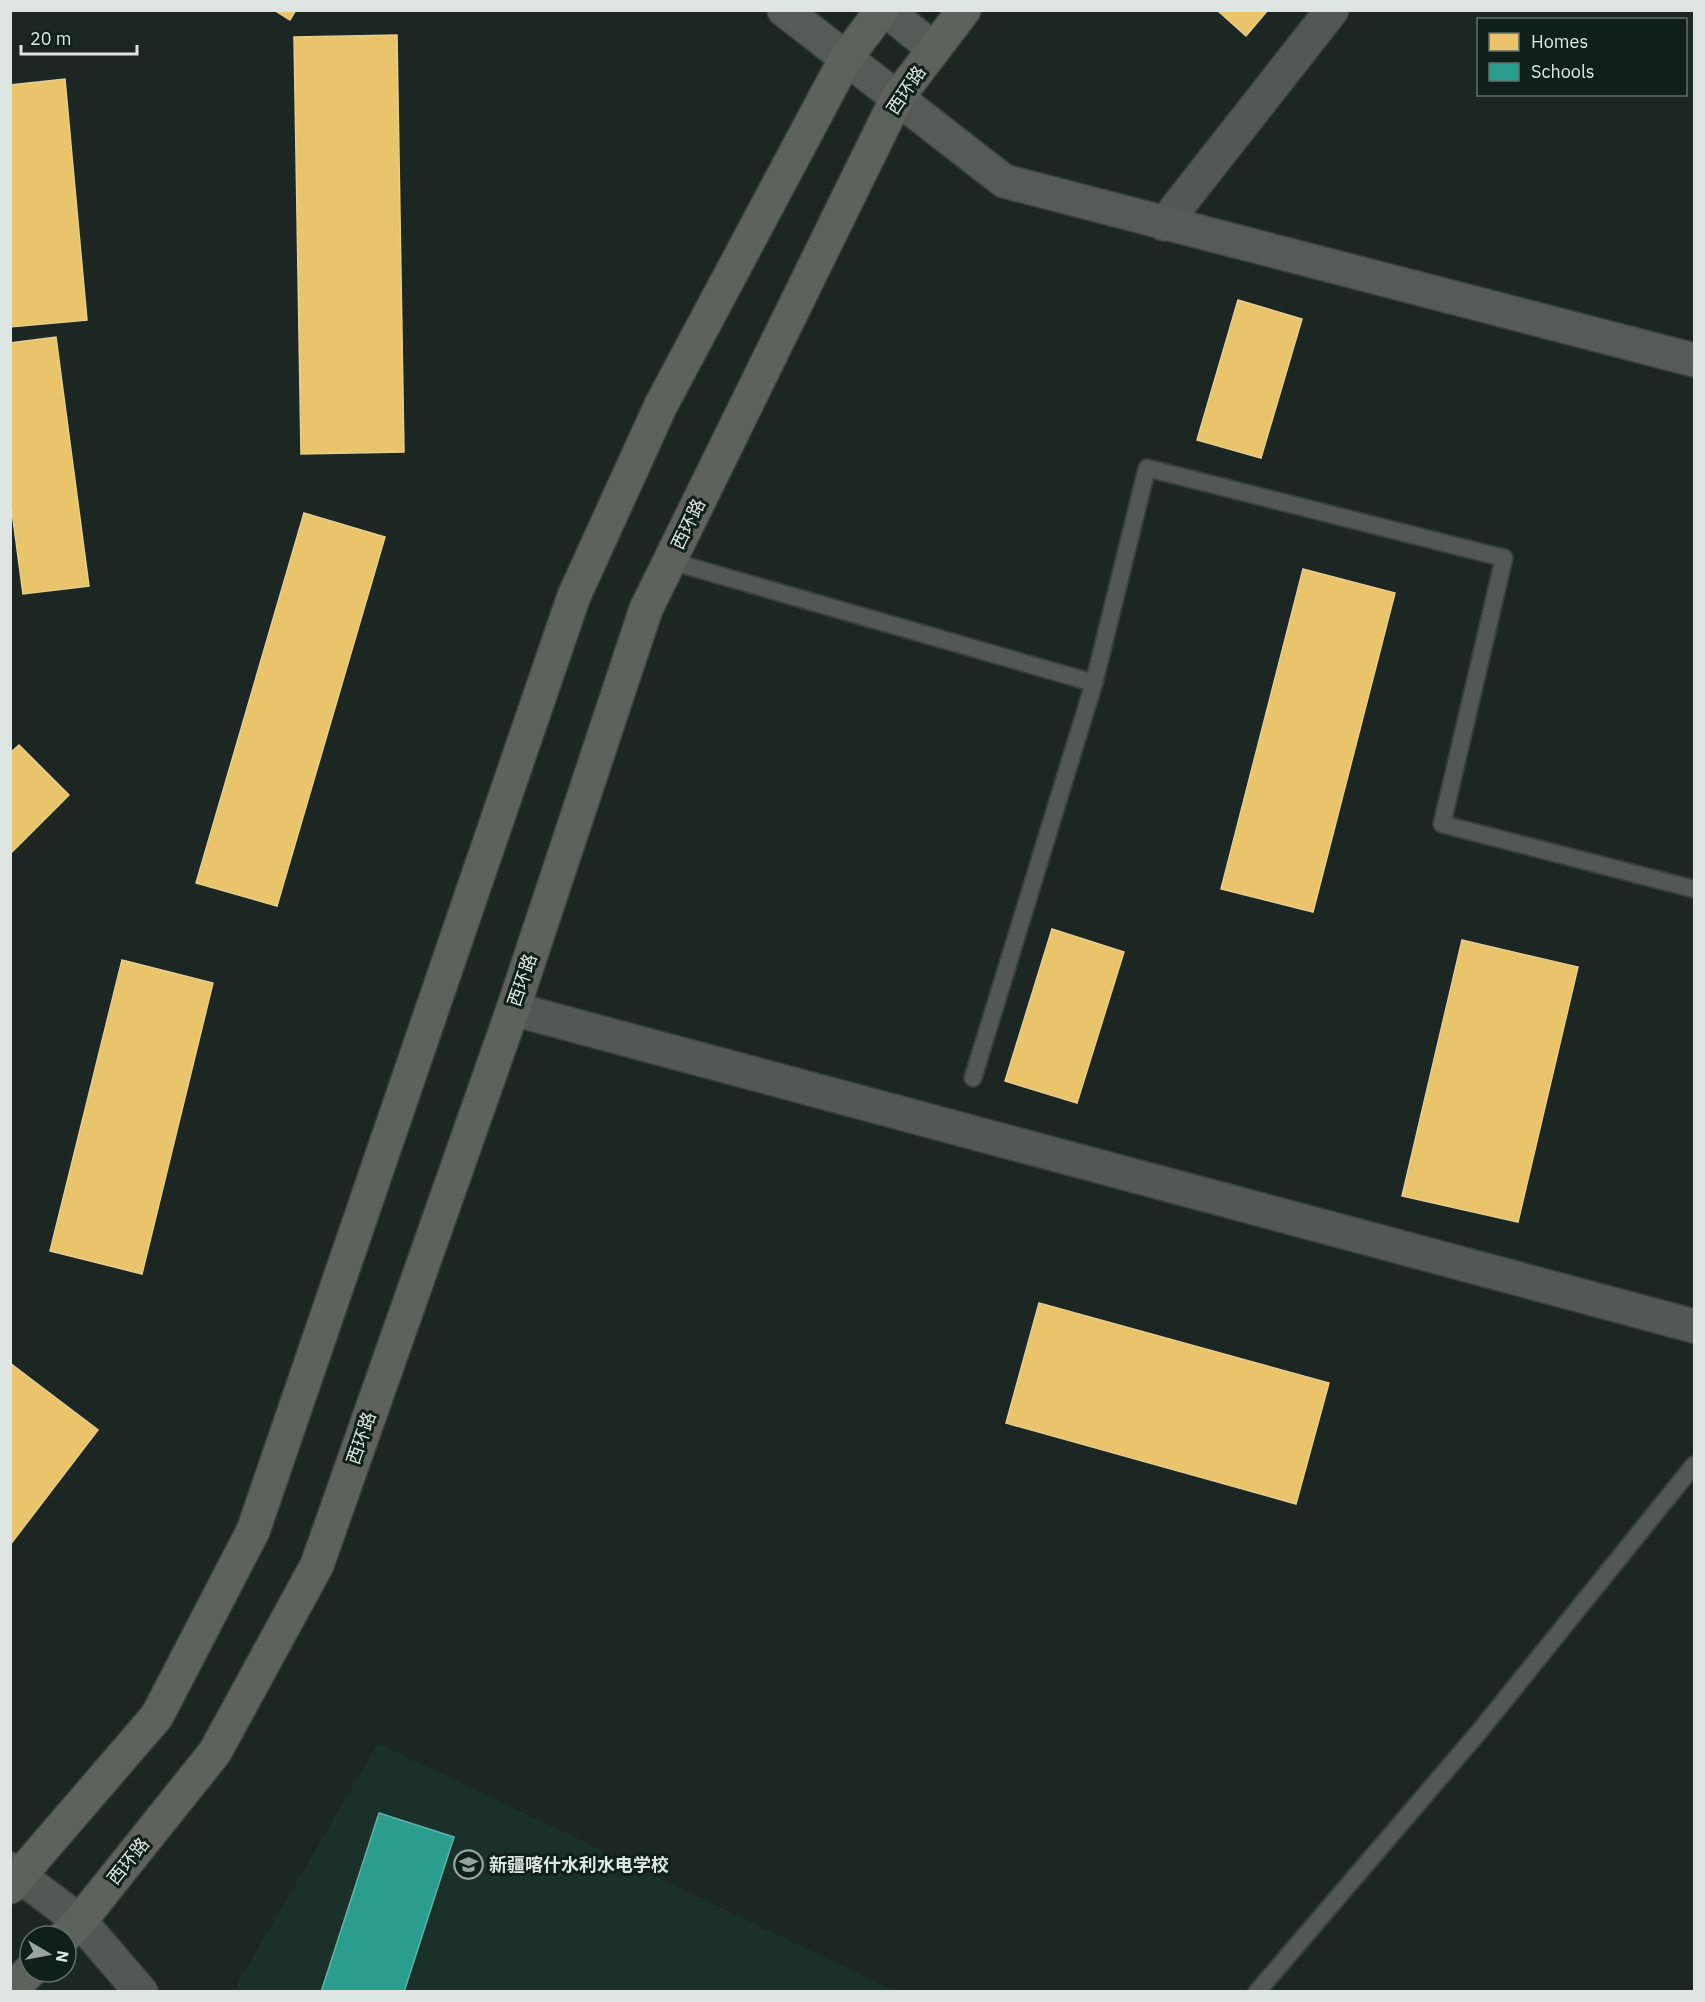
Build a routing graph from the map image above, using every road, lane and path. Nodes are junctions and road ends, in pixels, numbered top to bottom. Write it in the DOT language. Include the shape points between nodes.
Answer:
graph roads {
  1 [pos="784,10"];
  2 [pos="884,10"];
  3 [pos="964,10"];
  4 [pos="1332,10"];
  5 [pos="934,49"];
  6 [pos="846,58"];
  7 [pos="897,98"];
  8 [pos="1164,224"];
  9 [pos="1695,360"];
  10 [pos="670,561"];
  11 [pos="1094,683"];
  12 [pos="1695,888"];
  13 [pos="513,1010"];
  14 [pos="973,1078"];
  15 [pos="1695,1326"];
  16 [pos="1695,1465"];
  17 [pos="14,1878"];
  18 [pos="66,1924"];
  19 [pos="76,1924"];
  20 [pos="78,1934"];
  21 [pos="141,1992"];
  22 [pos="1257,1992"];
  1 -- 6 [label="street"];
  2 -- 5 [label="street"];
  2 -- 6 [label="main road"];
  3 -- 5 [label="main road, 西环路"];
  4 -- 8 [label="street"];
  5 -- 7 [label="main road, 西环路"];
  6 -- 7 [label="street"];
  6 -- 17 [label="main road" via="661,405 574,596 253,1531 157,1716"];
  7 -- 8 [label="street" via="1004,182"];
  7 -- 10 [label="main road, 西环路"];
  8 -- 9 [label="street"];
  10 -- 11 [label="lane"];
  10 -- 13 [label="main road, 西环路" via="646,609"];
  11 -- 12 [label="lane" via="1147,468 1504,558 1442,824"];
  11 -- 14 [label="lane"];
  13 -- 15 [label="street"];
  13 -- 19 [label="main road, 西环路" via="317,1564 215,1752"];
  16 -- 22 [label="lane" via="1478,1732"];
  17 -- 18 [label="street"];
  20 -- 21 [label="street"];
}
